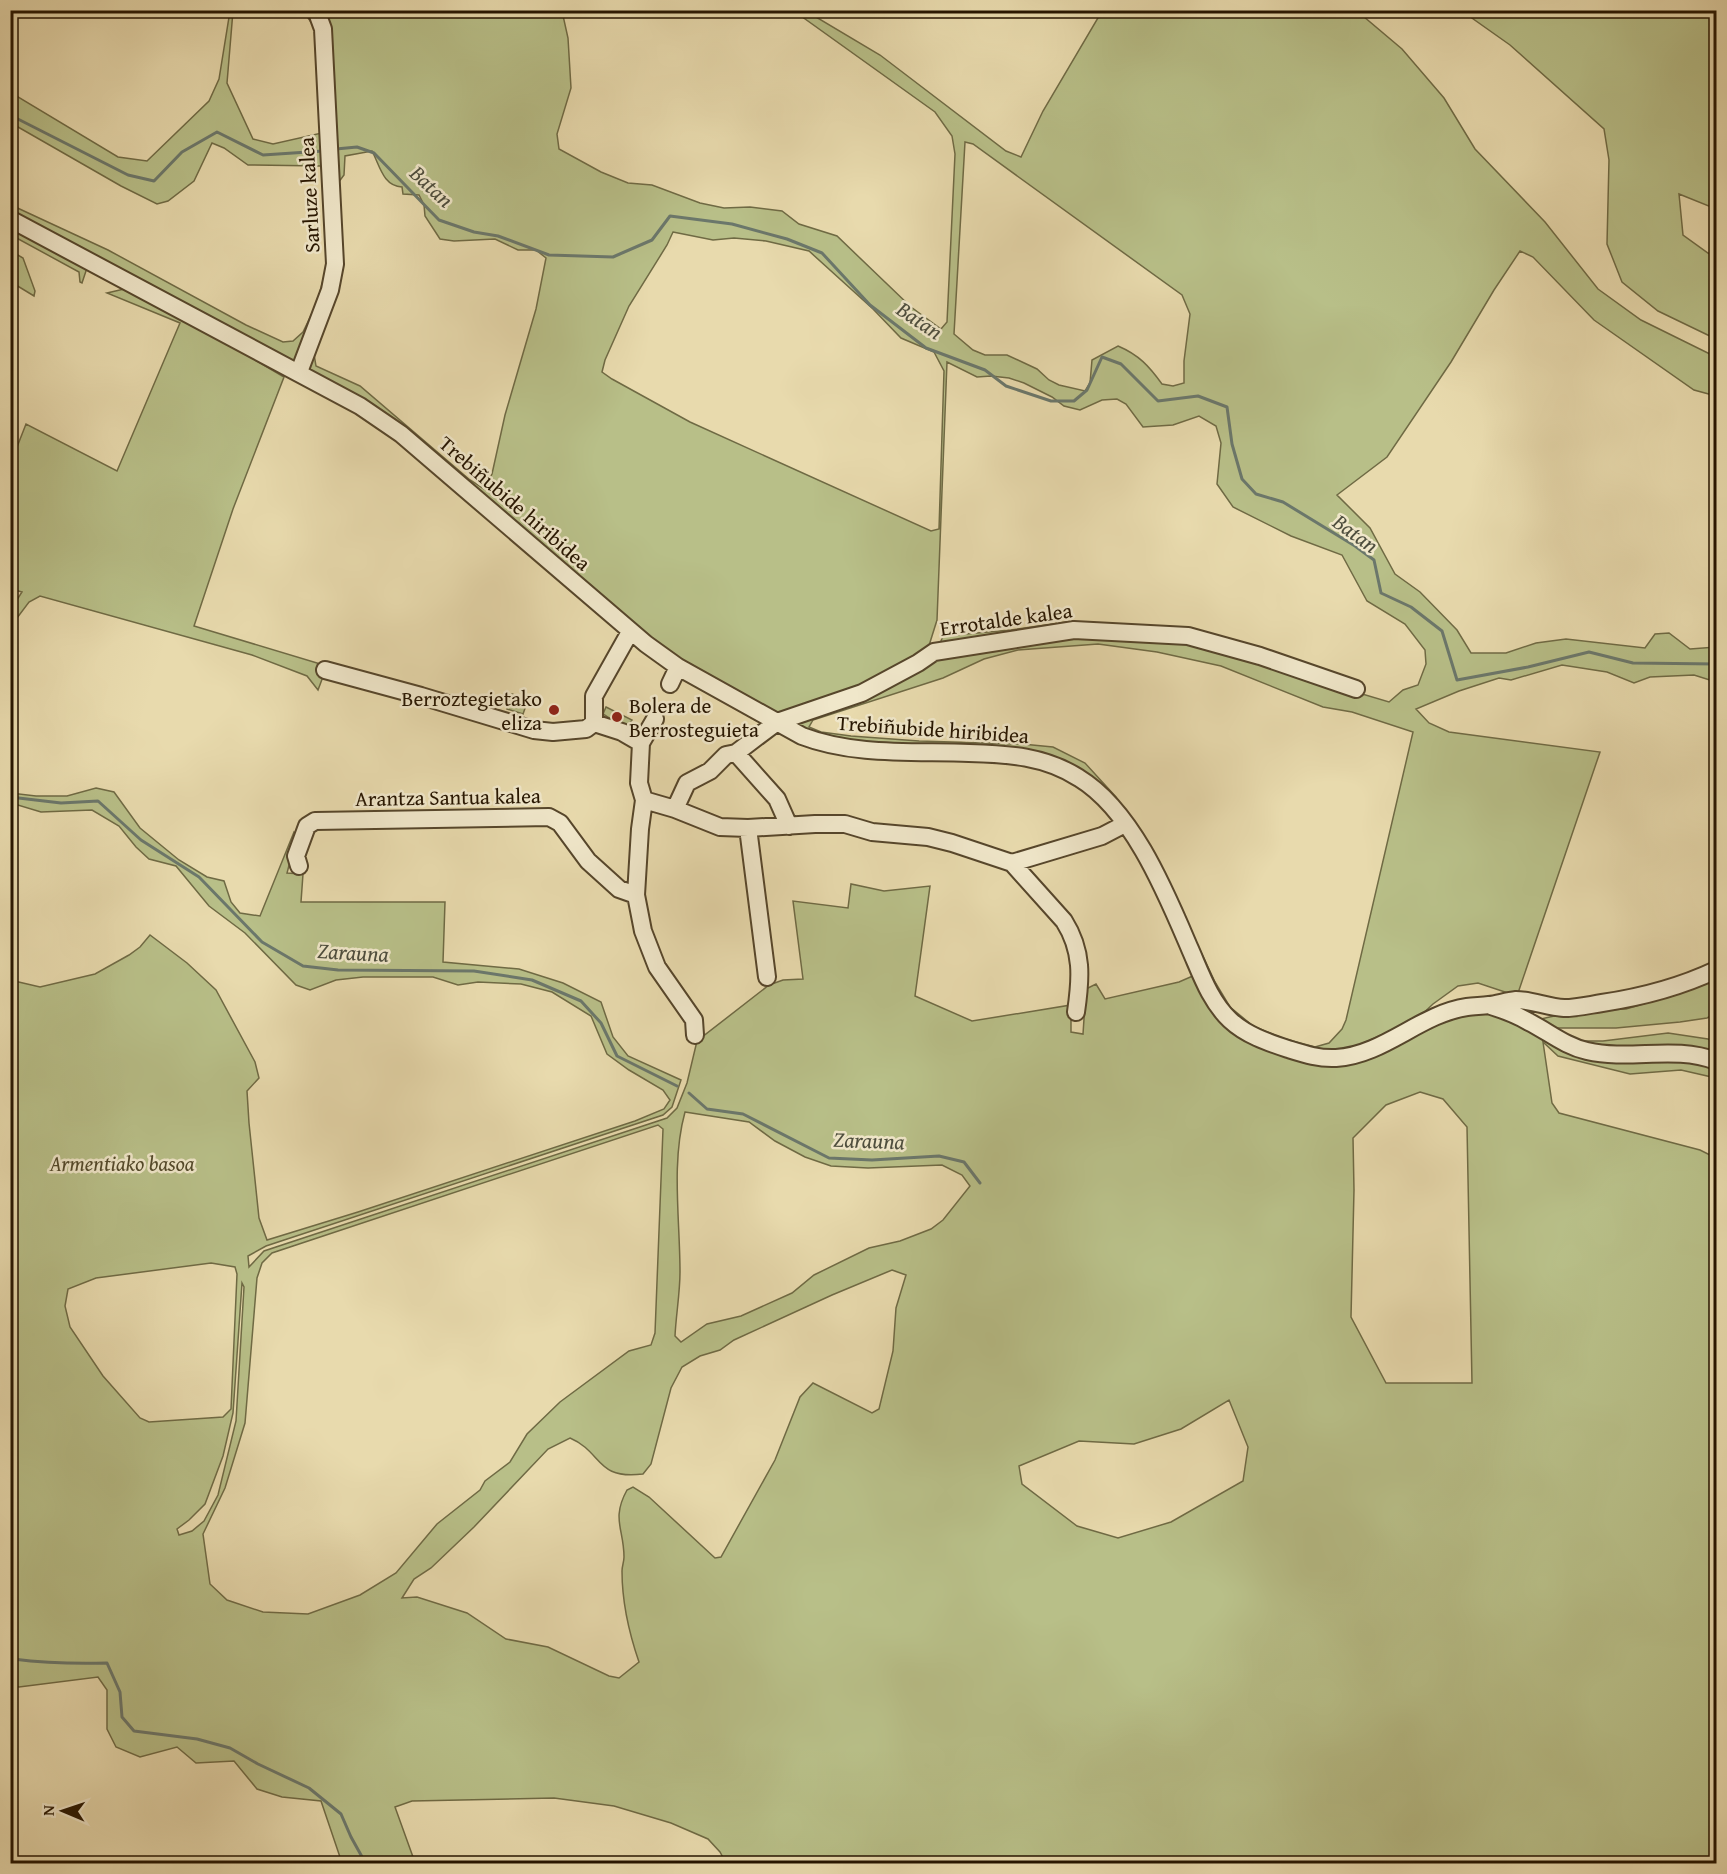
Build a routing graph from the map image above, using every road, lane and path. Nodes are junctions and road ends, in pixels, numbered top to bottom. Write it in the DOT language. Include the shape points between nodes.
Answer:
graph roads {
  1 [pos="316,10"];
  2 [pos="10,219"];
  3 [pos="299,372"];
  4 [pos="630,633"];
  5 [pos="678,667"];
  6 [pos="325,670"];
  7 [pos="670,684"];
  8 [pos="1356,689"];
  9 [pos="655,718"];
  10 [pos="777,722"];
  11 [pos="594,723"];
  12 [pos="641,743"];
  13 [pos="736,753"];
  14 [pos="644,800"];
  15 [pos="675,808"];
  16 [pos="1125,824"];
  17 [pos="789,826"];
  18 [pos="748,828"];
  19 [pos="1012,863"];
  20 [pos="298,866"];
  21 [pos="636,895"];
  22 [pos="1716,970"];
  23 [pos="767,977"];
  24 [pos="1487,1005"];
  25 [pos="1076,1012"];
  26 [pos="695,1035"];
  27 [pos="1716,1061"];
  1 -- 3 [label="street, Sarluze kalea" via="323,28 335,264 330,290"];
  2 -- 3 [label="street, Trebiñubide hiribidea"];
  3 -- 4 [label="street, Trebiñubide hiribidea" via="401,434"];
  4 -- 5 [label="street, Trebiñubide hiribidea"];
  4 -- 11 [label="street" via="594,696"];
  5 -- 7 [label="street"];
  5 -- 10 [label="street, Trebiñubide hiribidea"];
  6 -- 11 [label="street" via="534,730 586,729"];
  8 -- 10 [label="street, Errotalde kalea" via="1188,636 1074,630 934,652 862,693"];
  9 -- 12 [label="street"];
  10 -- 13 [label="street, Errotalde kalea"];
  10 -- 16 [label="street, Trebiñubide hiribidea" via="819,742 854,749 992,753 1038,760 1058,766 1092,786"];
  11 -- 12 [label="street"];
  12 -- 14 [label="street" via="639,783"];
  13 -- 15 [label="street, Errotalde kalea" via="726,755 710,771 687,783"];
  13 -- 17 [label="street" via="777,800"];
  14 -- 15 [label="street"];
  14 -- 21 [label="street"];
  15 -- 18 [label="street" via="720,827"];
  16 -- 19 [label="street" via="1102,836"];
  16 -- 24 [label="street, Trebiñubide hiribidea" via="1158,879 1208,990 1229,1019 1251,1034 1309,1055 1346,1057 1371,1049 1440,1014"];
  17 -- 18 [label="street"];
  17 -- 19 [label="street" via="845,824 872,832 928,837"];
  18 -- 23 [label="street"];
  19 -- 25 [label="street" via="1068,928 1081,977"];
  20 -- 21 [label="street, Arantza Santua kalea" via="296,856 307,826 315,821 549,817 560,823 588,861 619,889"];
  21 -- 26 [label="street" via="643,931 657,967 694,1020"];
  22 -- 24 [label="street, Trebiñubide hiribidea" via="1678,986 1580,1007 1517,1000"];
  24 -- 27 [label="street" via="1514,1014 1587,1051 1626,1055 1690,1053"];
}
